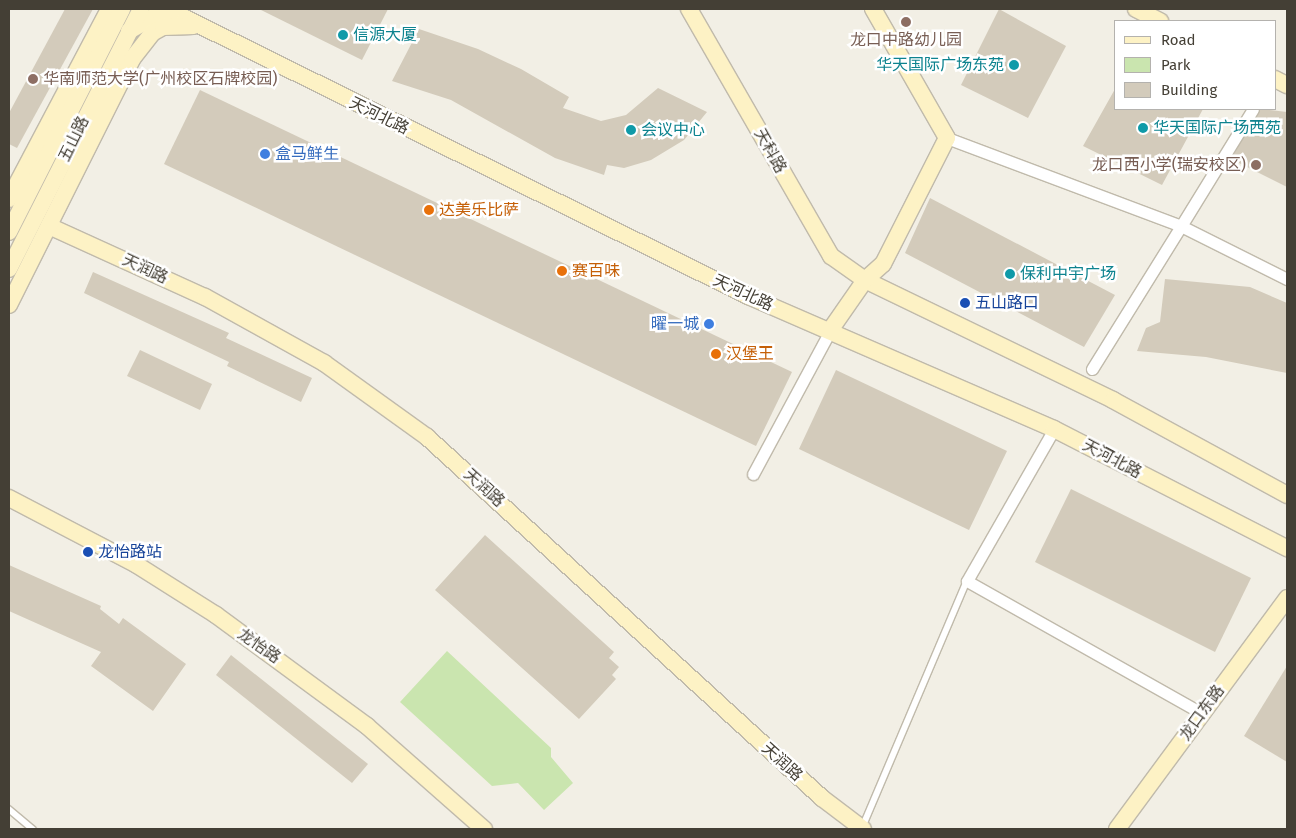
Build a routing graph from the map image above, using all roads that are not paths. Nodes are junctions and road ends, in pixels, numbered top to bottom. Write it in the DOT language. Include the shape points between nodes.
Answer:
graph roads {
  1 [pos="109,9"];
  2 [pos="122,9"];
  3 [pos="141,9"];
  4 [pos="689,9"];
  5 [pos="873,9"];
  6 [pos="1136,9"];
  7 [pos="1158,20"];
  8 [pos="204,28"];
  9 [pos="130,32"];
  10 [pos="1252,110"];
  11 [pos="947,138"];
  12 [pos="9,200"];
  13 [pos="49,226"];
  14 [pos="1180,226"];
  15 [pos="9,232"];
  16 [pos="9,269"];
  17 [pos="1287,279"];
  18 [pos="865,280"];
  19 [pos="9,305"];
  20 [pos="831,329"];
  21 [pos="1092,368"];
  22 [pos="1054,429"];
  23 [pos="752,474"];
  24 [pos="1287,495"];
  25 [pos="9,498"];
  26 [pos="1287,548"];
  27 [pos="967,581"];
  28 [pos="1287,598"];
  29 [pos="1202,712"];
  30 [pos="9,809"];
  31 [pos="32,829"];
  32 [pos="484,829"];
  33 [pos="863,829"];
  34 [pos="1117,829"];
  1 -- 12 [label="street"];
  2 -- 15 [label="street, 五山路"];
  3 -- 9 [label="street, 五山路"];
  4 -- 18 [label="street, 天科路" via="816,234 831,256"];
  5 -- 11 [label="street"];
  6 -- 7 [label="street"];
  8 -- 9 [label="street, 天河北路" via="172,13 160,13"];
  8 -- 13 [label="street" via="176,24 163,27 143,43"];
  8 -- 20 [label="street, 天河北路" via="715,280"];
  9 -- 16 [label="street, 五山路"];
  10 -- 14 [label="street"];
  11 -- 14 [label="street"];
  11 -- 18 [label="street" via="883,264"];
  13 -- 19 [label="street"];
  13 -- 33 [label="street, 天润路" via="205,297 324,363 427,437 822,798"];
  14 -- 17 [label="street"];
  14 -- 21 [label="street"];
  18 -- 20 [label="street"];
  18 -- 24 [label="street" via="1113,400"];
  20 -- 22 [label="street, 天河北路"];
  20 -- 23 [label="street"];
  22 -- 26 [label="street, 天河北路"];
  22 -- 27 [label="street"];
  25 -- 32 [label="street, 龙怡路" via="137,565 224,621 367,726"];
  27 -- 29 [label="street"];
  27 -- 33 [label="lane"];
  28 -- 29 [label="street, 龙口东路"];
  29 -- 34 [label="street, 龙口东路"];
  30 -- 31 [label="lane"];
}
